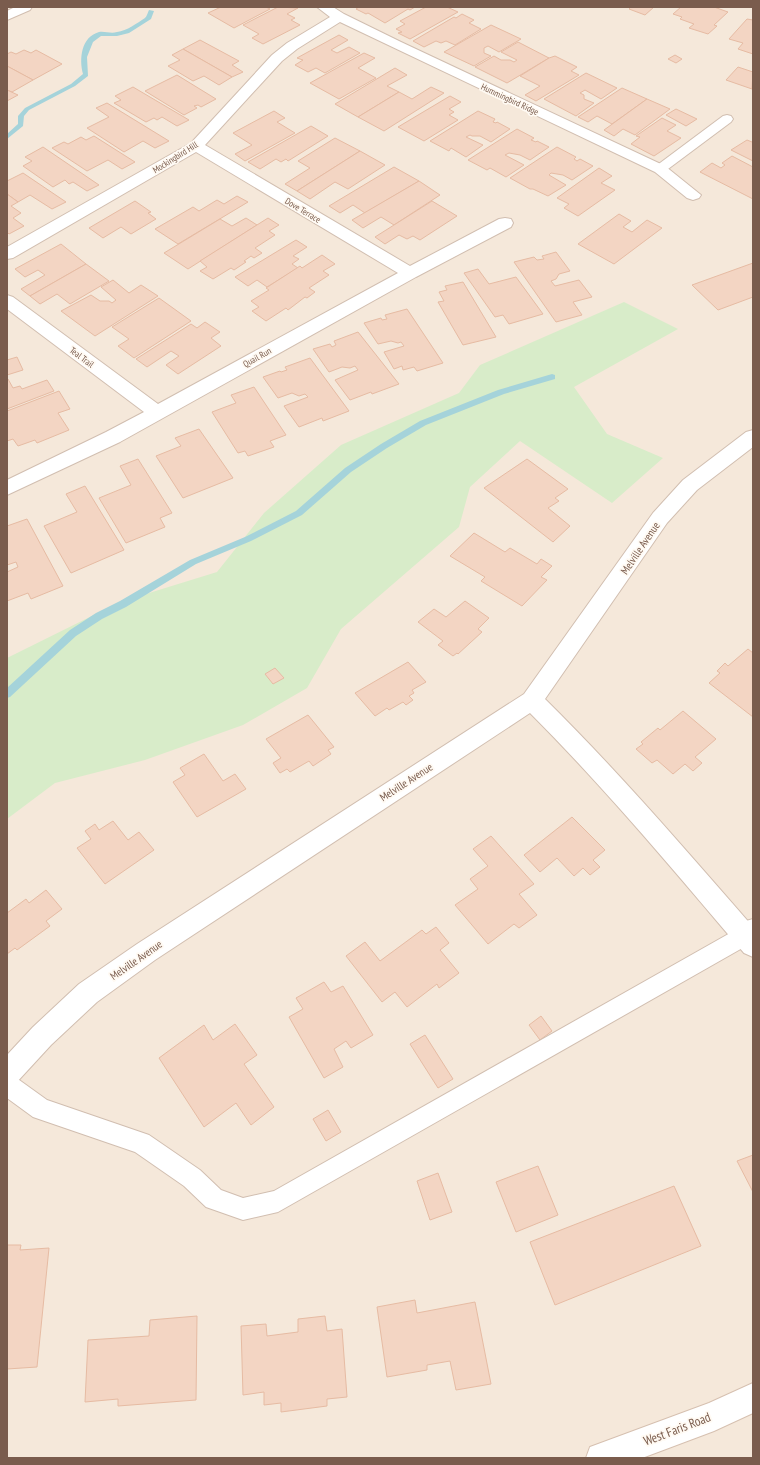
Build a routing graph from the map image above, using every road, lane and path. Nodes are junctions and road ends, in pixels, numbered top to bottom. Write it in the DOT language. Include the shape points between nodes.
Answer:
graph roads {
  1 [pos="25,7"];
  2 [pos="324,7"];
  3 [pos="7,16"];
  4 [pos="340,17"];
  5 [pos="727,119"];
  6 [pos="196,146"];
  7 [pos="660,169"];
  8 [pos="693,195"];
  9 [pos="505,223"];
  10 [pos="7,254"];
  11 [pos="410,273"];
  12 [pos="7,301"];
  13 [pos="157,412"];
  14 [pos="753,436"];
  15 [pos="7,488"];
  16 [pos="532,700"];
  17 [pos="751,936"];
  18 [pos="7,1074"];
  19 [pos="7,1085"];
  20 [pos="753,1398"];
  21 [pos="601,1458"];
  1 -- 3 [label="street"];
  2 -- 4 [label="street, Hummingbird Ridge"];
  4 -- 6 [label="street, Mockingbird Hill" via="277,58"];
  4 -- 7 [label="street, Hummingbird Ridge"];
  5 -- 7 [label="lane"];
  6 -- 10 [label="street, Mockingbird Hill"];
  6 -- 11 [label="street, Dove Terrace"];
  7 -- 8 [label="street, Hummingbird Ridge"];
  9 -- 11 [label="street, Quail Run"];
  11 -- 13 [label="street, Quail Run"];
  12 -- 13 [label="street, Teal Trail"];
  13 -- 15 [label="street, Quail Run" via="113,437"];
  14 -- 16 [label="street, Melville Avenue" via="690,485 660,518"];
  16 -- 17 [label="street"];
  16 -- 18 [label="street, Melville Avenue" via="146,952 88,994 42,1036"];
  17 -- 19 [label="lane" via="278,1202 244,1209 214,1199 192,1178 141,1144 41,1109"];
  20 -- 21 [label="street, West Faris Road" via="714,1416"];
}
